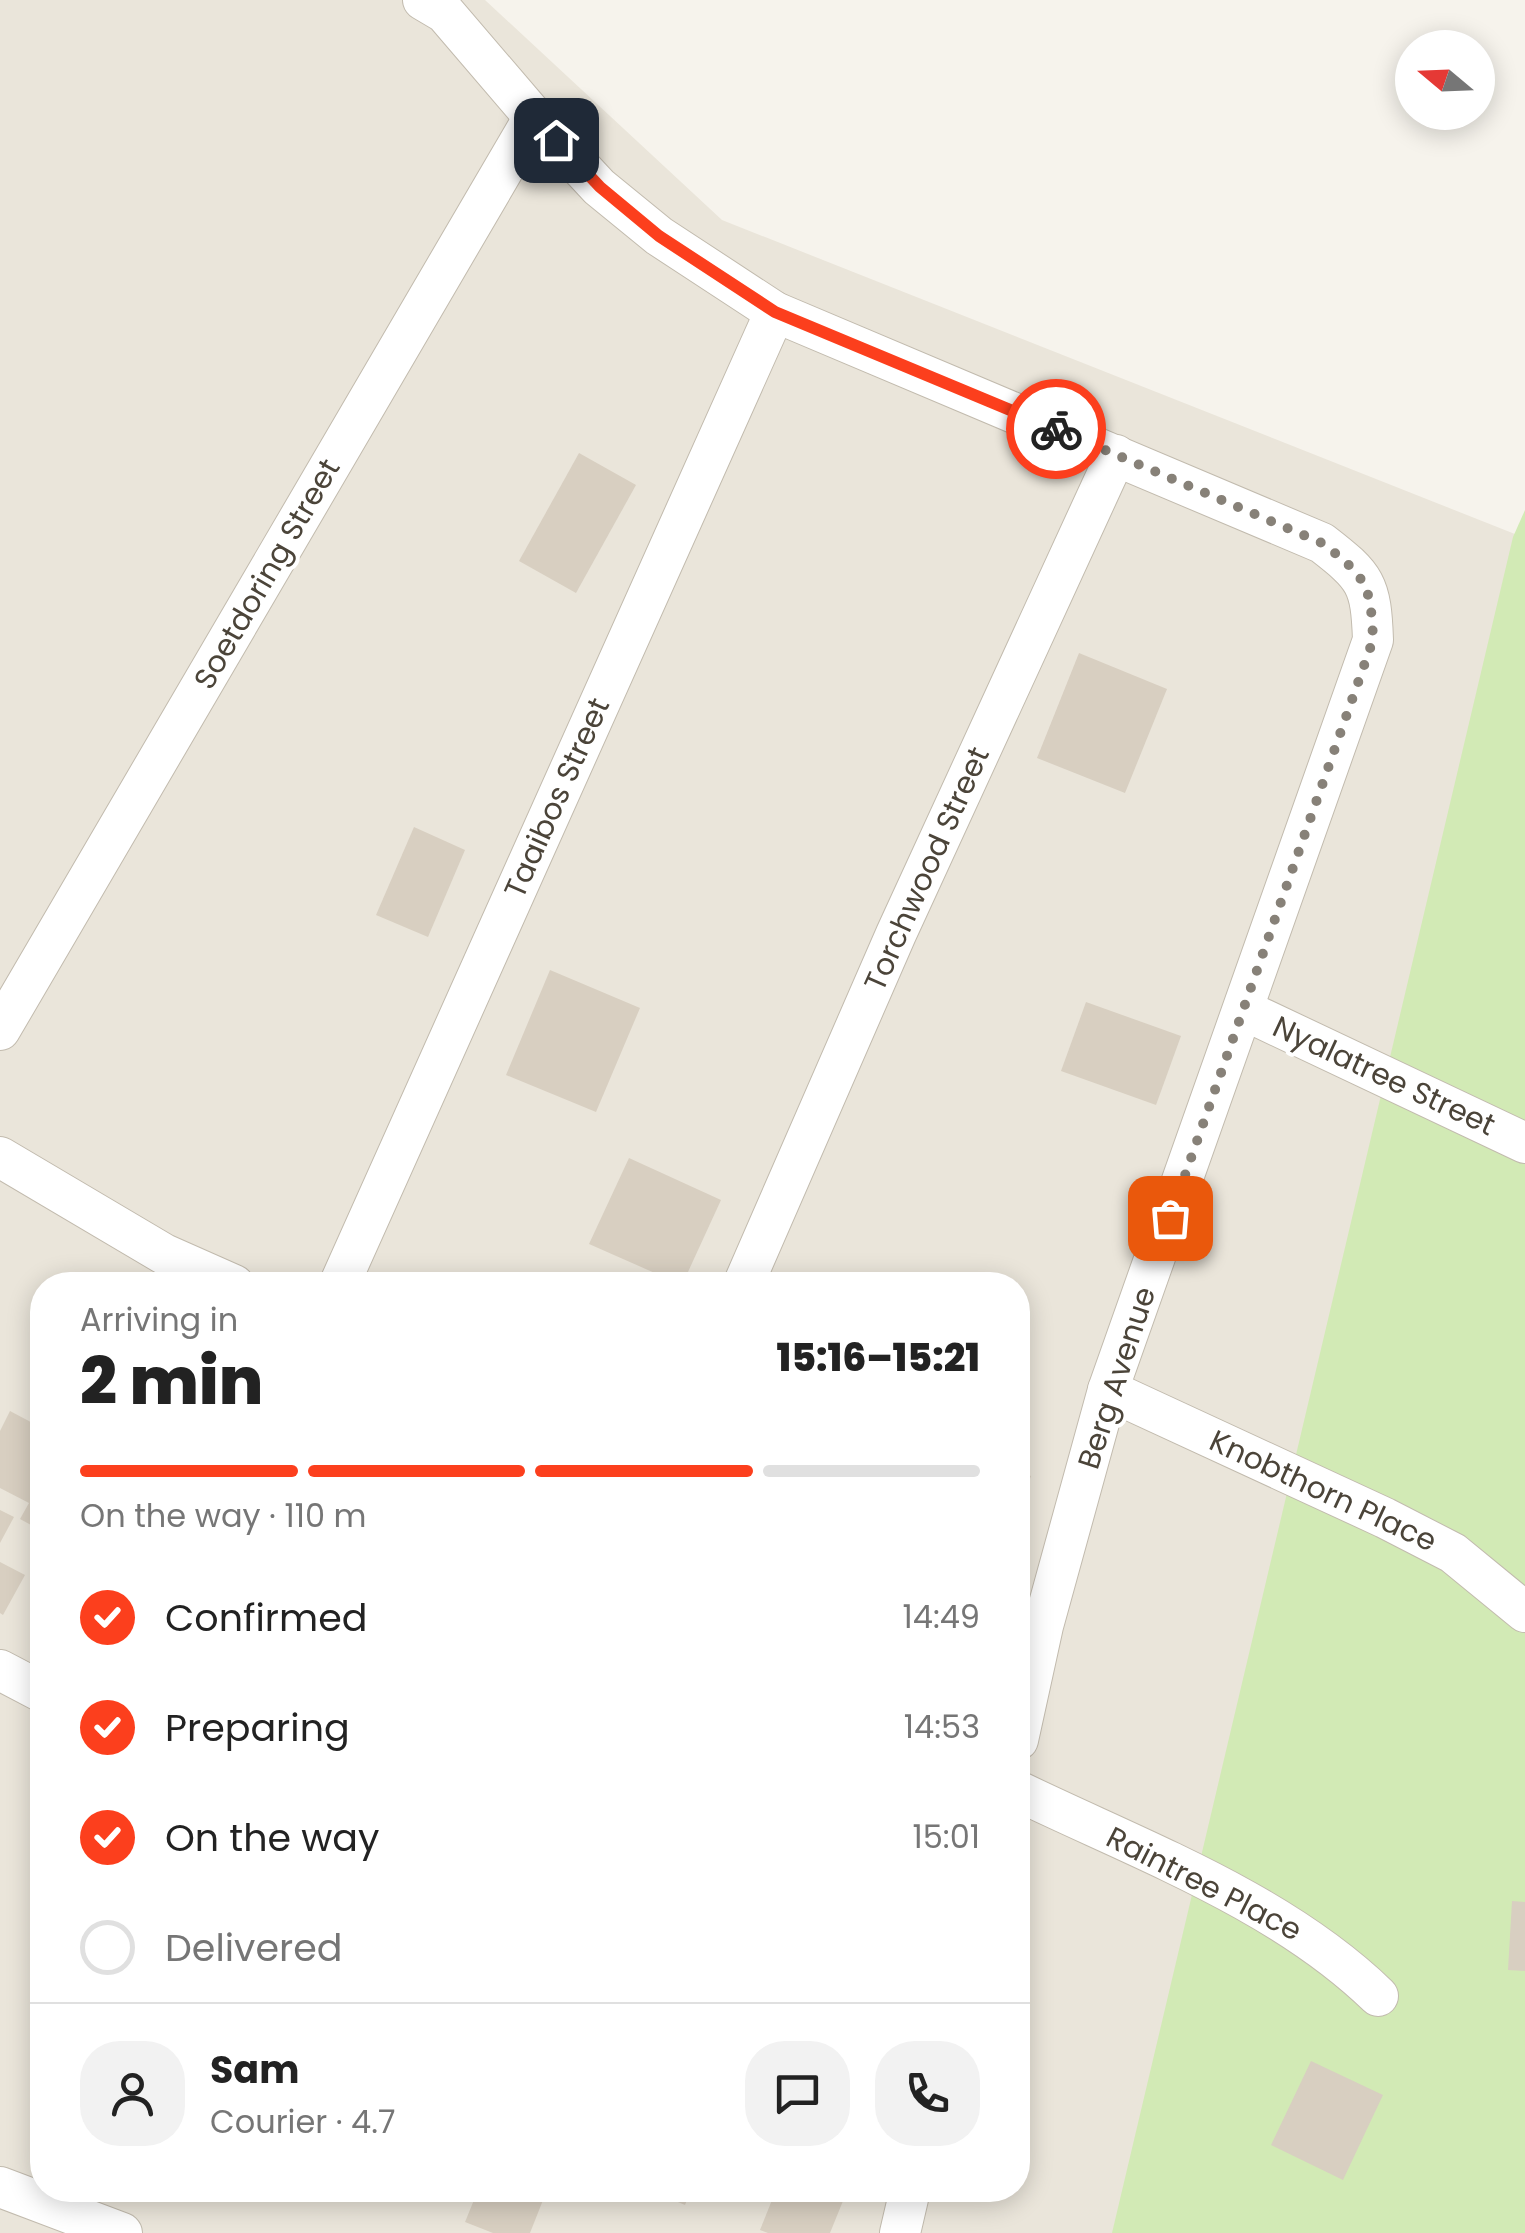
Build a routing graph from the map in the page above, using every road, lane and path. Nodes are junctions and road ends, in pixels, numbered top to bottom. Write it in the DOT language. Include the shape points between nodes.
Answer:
graph roads {
  1 [pos="423,0"];
  2 [pos="534,118"];
  3 [pos="775,312"];
  4 [pos="1116,454"];
  5 [pos="1244,1010"];
  6 [pos="0,1030"];
  7 [pos="1525,1143"];
  8 [pos="0,1157"];
  9 [pos="205,1272"];
  10 [pos="344,1272"];
  11 [pos="748,1272"];
  12 [pos="1108,1390"];
  13 [pos="1525,1612"];
  14 [pos="0,1670"];
  15 [pos="1030,1685"];
  16 [pos="30,1686"];
  17 [pos="1030,1797"];
  18 [pos="1378,1996"];
  19 [pos="0,2187"];
  20 [pos="30,2198"];
  21 [pos="40,2202"];
  22 [pos="907,2202"];
  23 [pos="122,2233"];
  24 [pos="900,2233"];
  1 -- 2 [label="street" via="444,14"];
  2 -- 3 [label="street" via="659,236"];
  2 -- 6 [label="street, Soetdoring Street"];
  3 -- 4 [label="street"];
  3 -- 10 [label="street, Taaibos Street"];
  4 -- 5 [label="street, Berg Avenue" via="1322,543 1356,570 1372,603 1373,640"];
  4 -- 11 [label="street, Torchwood Street"];
  5 -- 7 [label="street, Nyalatree Street"];
  5 -- 12 [label="street, Berg Avenue"];
  8 -- 9 [label="street"];
  12 -- 13 [label="street, Knobthorn Place" via="1453,1553"];
  12 -- 15 [label="street, Berg Avenue"];
  14 -- 16 [label="street"];
  17 -- 18 [label="street, Raintree Place" via="1297,1929"];
  19 -- 20 [label="street"];
  21 -- 23 [label="street"];
  22 -- 24 [label="street"];
}
